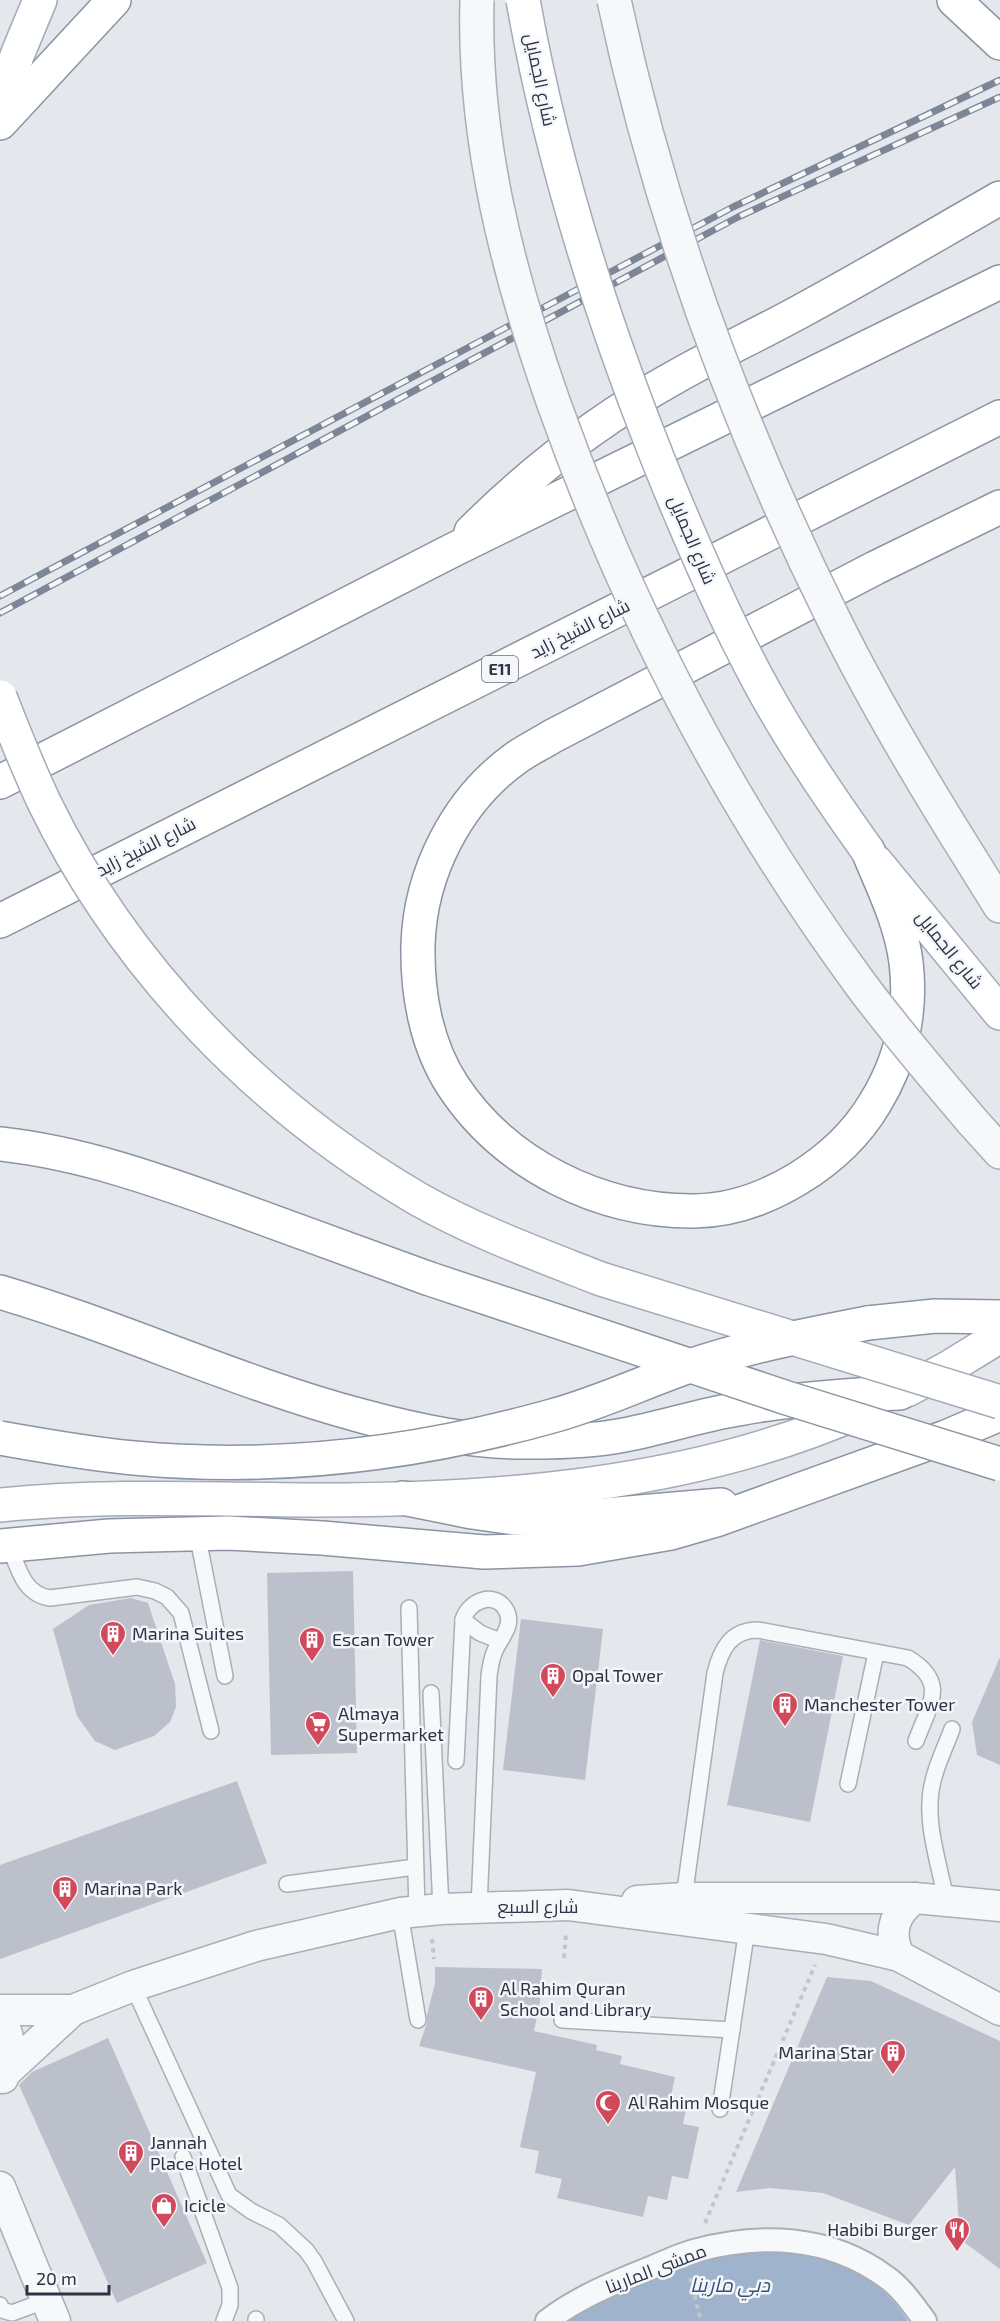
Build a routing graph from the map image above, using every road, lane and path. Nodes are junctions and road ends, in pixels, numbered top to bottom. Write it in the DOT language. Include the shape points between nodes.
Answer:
graph roads {
  1 [pos="40,0"];
  2 [pos="114,0"];
  3 [pos="477,0"];
  4 [pos="523,0"];
  5 [pos="614,0"];
  6 [pos="954,0"];
  7 [pos="1000,43"];
  8 [pos="0,104"];
  9 [pos="0,123"];
  10 [pos="1000,198"];
  11 [pos="1000,282"];
  12 [pos="1000,417"];
  13 [pos="1000,507"];
  14 [pos="453,550"];
  15 [pos="0,697"];
  16 [pos="0,782"];
  17 [pos="868,851"];
  18 [pos="1000,906"];
  19 [pos="0,921"];
  20 [pos="1000,1013"];
  21 [pos="0,1144"];
  22 [pos="1000,1152"];
  23 [pos="0,1292"];
  24 [pos="1000,1317"];
  25 [pos="1000,1336"];
  26 [pos="900,1393"];
  27 [pos="1000,1402"];
  28 [pos="1000,1413"];
  29 [pos="0,1438"];
  30 [pos="1000,1464"];
  31 [pos="403,1498"];
  32 [pos="768,1500"];
  33 [pos="0,1505"];
  34 [pos="196,1533"];
  35 [pos="4,1546"];
  36 [pos="409,1608"];
  37 [pos="463,1620"];
  38 [pos="500,1641"];
  39 [pos="876,1653"];
  40 [pos="225,1676"];
  41 [pos="431,1693"];
  42 [pos="952,1729"];
  43 [pos="211,1731"];
  44 [pos="916,1741"];
  45 [pos="456,1761"];
  46 [pos="848,1784"];
  47 [pos="415,1867"];
  48 [pos="287,1884"];
  49 [pos="684,1898"];
  50 [pos="915,1898"];
  51 [pos="946,1900"];
  52 [pos="568,1905"];
  53 [pos="1000,1906"];
  54 [pos="479,1907"];
  55 [pos="419,1911"];
  56 [pos="747,1929"];
  57 [pos="826,1939"];
  58 [pos="899,1956"];
  59 [pos="133,1986"];
  60 [pos="0,2010"];
  61 [pos="73,2010"];
  62 [pos="1000,2010"];
  63 [pos="0,2019"];
  64 [pos="418,2020"];
  65 [pos="562,2020"];
  66 [pos="732,2030"];
  67 [pos="3,2078"];
  68 [pos="720,2109"];
  69 [pos="183,2157"];
  70 [pos="0,2187"];
  71 [pos="8,2229"];
  72 [pos="693,2251"];
  73 [pos="689,2275"];
  74 [pos="0,2305"];
  75 [pos="51,2311"];
  76 [pos="224,2321"];
  77 [pos="346,2321"];
  78 [pos="547,2321"];
  79 [pos="701,2321"];
  80 [pos="925,2321"];
  1 -- 8 [label="main road"];
  2 -- 9 [label="main road"];
  3 -- 22 [label="street, bridge" via="481,106 505,243 542,371 603,534 677,691 719,768 812,915 916,1055"];
  4 -- 17 [label="main road, شارع الجمايل, bridge" via="552,134 584,252 655,452 705,573 763,689 830,799"];
  5 -- 18 [label="street, bridge" via="645,131 676,234 720,363 774,494 867,682"];
  6 -- 7 [label="main road"];
  10 -- 14 [label="main road" via="618,411 512,491"];
  11 -- 14 [label="main road"];
  12 -- 19 [label="main road, شارع الشيخ زايد / E11"];
  13 -- 17 [label="main road, bridge" via="551,737 516,758 479,793 440,852 426,890 418,930 417,970 423,1011 453,1086 507,1145 540,1169 615,1201 654,1209 697,1211 736,1204 788,1185 832,1154 868,1115 902,1042 908,989 906,962 893,910"];
  14 -- 16 [label="main road"];
  15 -- 27 [label="main road, bridge" via="50,812 102,901 143,959 182,1007 240,1065 318,1132 368,1168 475,1227 591,1275"];
  17 -- 20 [label="main road, شارع الجمايل"];
  21 -- 30 [label="main road, bridge" via="112,1166 427,1278"];
  23 -- 26 [label="main road" via="335,1408 438,1434 484,1440 530,1442 622,1435 737,1409 818,1398"];
  24 -- 29 [label="main road, bridge" via="904,1318 775,1341 684,1368 555,1416 385,1451 298,1460 190,1462 93,1454"];
  25 -- 26 [label="main road"];
  26 -- 31 [label="main road" via="800,1435 696,1465 523,1491"];
  28 -- 32 [label="main road" via="946,1437"];
  31 -- 32 [label="main road" via="515,1518 559,1519"];
  31 -- 33 [label="main road" via="125,1497"];
  32 -- 34 [label="main road" via="671,1533 578,1549 531,1552"];
  34 -- 35 [label="main road"];
  34 -- 40 [label="lane"];
  35 -- 43 [label="lane" via="25,1585 43,1597 137,1587 167,1597 181,1613"];
  36 -- 47 [label="lane"];
  37 -- 38 [label="lane"];
  37 -- 38 [label="lane" via="469,1608 480,1600 501,1604 509,1618"];
  37 -- 45 [label="lane"];
  38 -- 54 [label="lane" via="489,1676"];
  39 -- 44 [label="lane" via="908,1658 931,1679 932,1698"];
  39 -- 46 [label="lane"];
  39 -- 49 [label="lane" via="758,1630 748,1630 730,1640 715,1673"];
  41 -- 55 [label="lane"];
  42 -- 51 [label="lane" via="932,1781 930,1805"];
  47 -- 48 [label="lane"];
  47 -- 55 [label="lane"];
  49 -- 50 [label="street"];
  49 -- 52 [label="street"];
  50 -- 51 [label="street"];
  50 -- 58 [label="street" via="896,1917 892,1930"];
  51 -- 53 [label="street"];
  52 -- 54 [label="street, شارع السبع"];
  52 -- 56 [label="street, شارع السبع"];
  54 -- 55 [label="street, شارع السبع"];
  55 -- 59 [label="street, شارع السبع" via="256,1946"];
  55 -- 64 [label="lane"];
  56 -- 57 [label="street, شارع السبع"];
  56 -- 66 [label="lane"];
  57 -- 58 [label="street, شارع السبع"];
  57 -- 72 [label="path"];
  58 -- 62 [label="street, شارع السبع"];
  59 -- 61 [label="street, شارع السبع"];
  59 -- 77 [label="lane" via="230,2195 279,2225 306,2250"];
  60 -- 61 [label="street, شارع السبع"];
  61 -- 67 [label="street, شارع السبع"];
  63 -- 67 [label="street" via="8,2039 9,2056"];
  65 -- 66 [label="lane"];
  66 -- 68 [label="lane"];
  69 -- 76 [label="lane" via="228,2279 231,2296"];
  70 -- 71 [label="street"];
  71 -- 75 [label="street"];
  72 -- 78 [label="street, ممشى المارينا" via="613,2283"];
  72 -- 80 [label="street, ممشى المارينا" via="771,2239 815,2243 886,2277"];
  73 -- 79 [label="path"];
  74 -- 75 [label="lane" via="2,2310 12,2313"];
}
